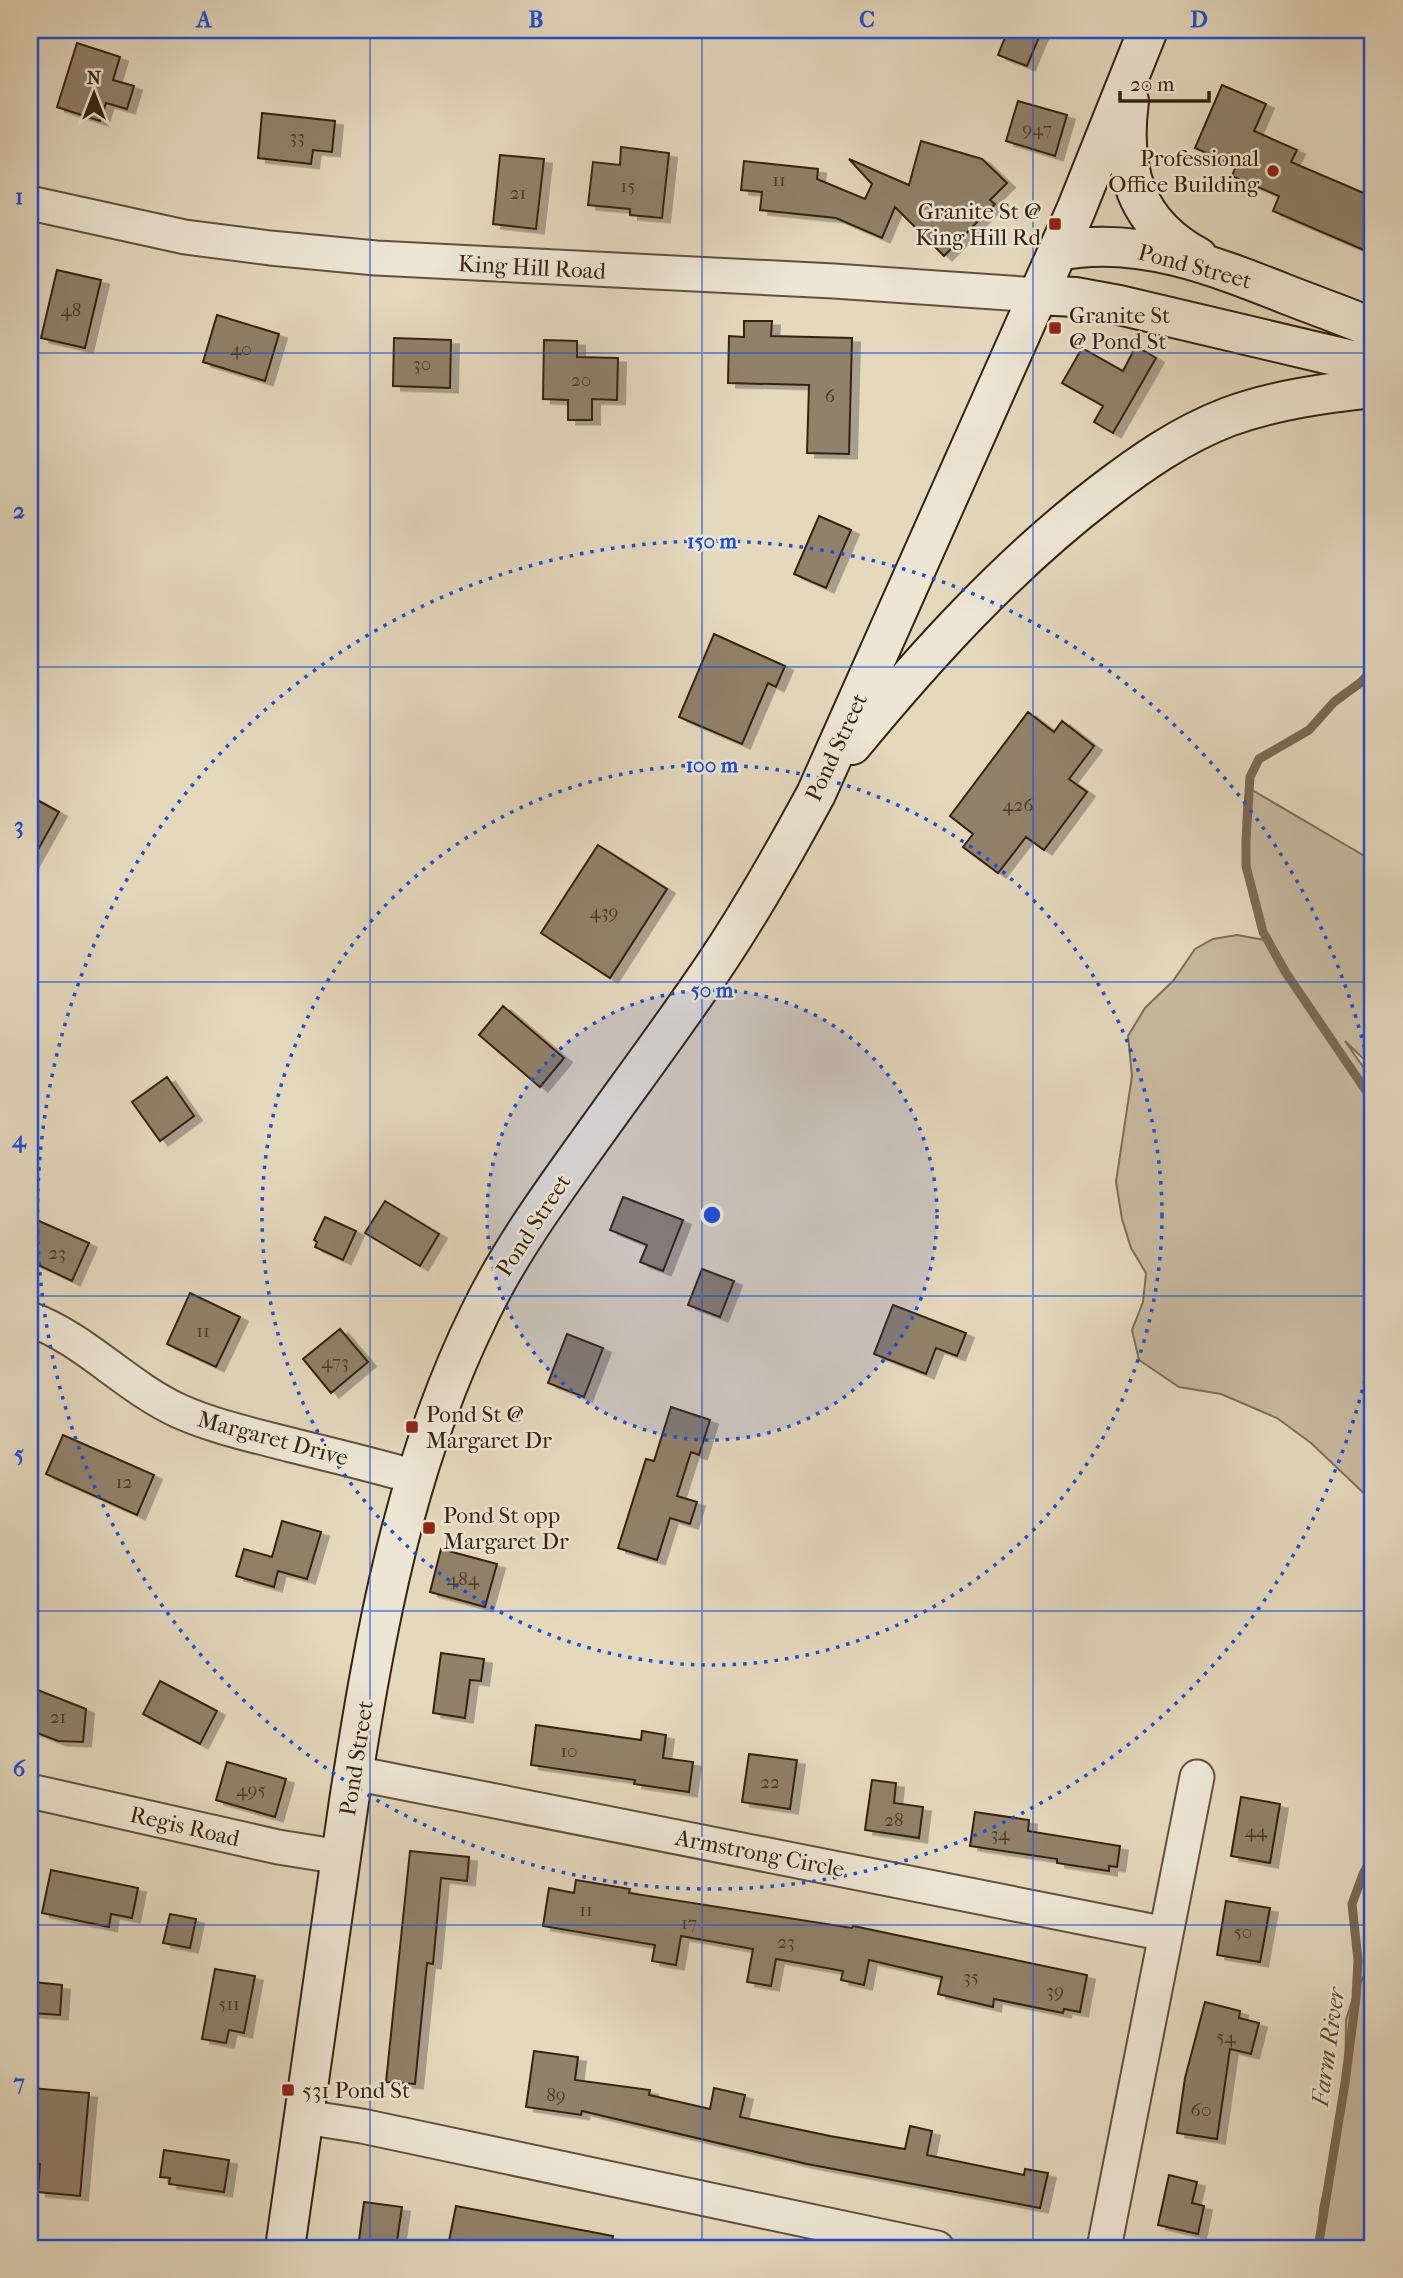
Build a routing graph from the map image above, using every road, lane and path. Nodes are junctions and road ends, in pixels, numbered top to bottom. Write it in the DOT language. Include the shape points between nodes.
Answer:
graph roads {
  1 [pos="1143,41"];
  2 [pos="30,203"];
  3 [pos="1058,250"];
  4 [pos="1222,269"];
  5 [pos="1038,295"];
  6 [pos="1373,328"];
  7 [pos="1373,365"];
  8 [pos="1373,388"];
  9 [pos="816,794"];
  10 [pos="30,1319"];
  11 [pos="415,1477"];
  12 [pos="354,1773"];
  13 [pos="1196,1777"];
  14 [pos="30,1791"];
  15 [pos="341,1857"];
  16 [pos="1166,1934"];
  17 [pos="305,2118"];
  18 [pos="285,2248"];
  19 [pos="937,2248"];
  20 [pos="1104,2248"];
  1 -- 3 [label="main road"];
  1 -- 4 [label="main road" via="1126,129 1136,196 1165,234"];
  2 -- 5 [label="street, King Hill Road" via="185,237 376,258"];
  3 -- 4 [label="main road, Pond Street" via="1091,246 1137,249"];
  3 -- 5 [label="main road, Pond Street"];
  4 -- 6 [label="main road, Pond Street"];
  5 -- 7 [label="main road" via="1119,305"];
  5 -- 9 [label="main road, Pond Street"];
  8 -- 9 [label="main road" via="1298,399 1229,417 1168,446 1119,480 1031,553 946,636"];
  9 -- 11 [label="main road, Pond Street" via="721,956 514,1252 453,1372"];
  10 -- 11 [label="street, Margaret Drive" via="82,1346 138,1389 200,1419"];
  11 -- 12 [label="main road, Pond Street" via="385,1594"];
  12 -- 15 [label="main road, Pond Street"];
  12 -- 16 [label="street, Armstrong Circle"];
  13 -- 16 [label="street"];
  14 -- 15 [label="street, Regis Road"];
  15 -- 17 [label="main road, Pond Street"];
  16 -- 20 [label="street"];
  17 -- 18 [label="main road, Pond Street"];
  17 -- 19 [label="street"];
}
